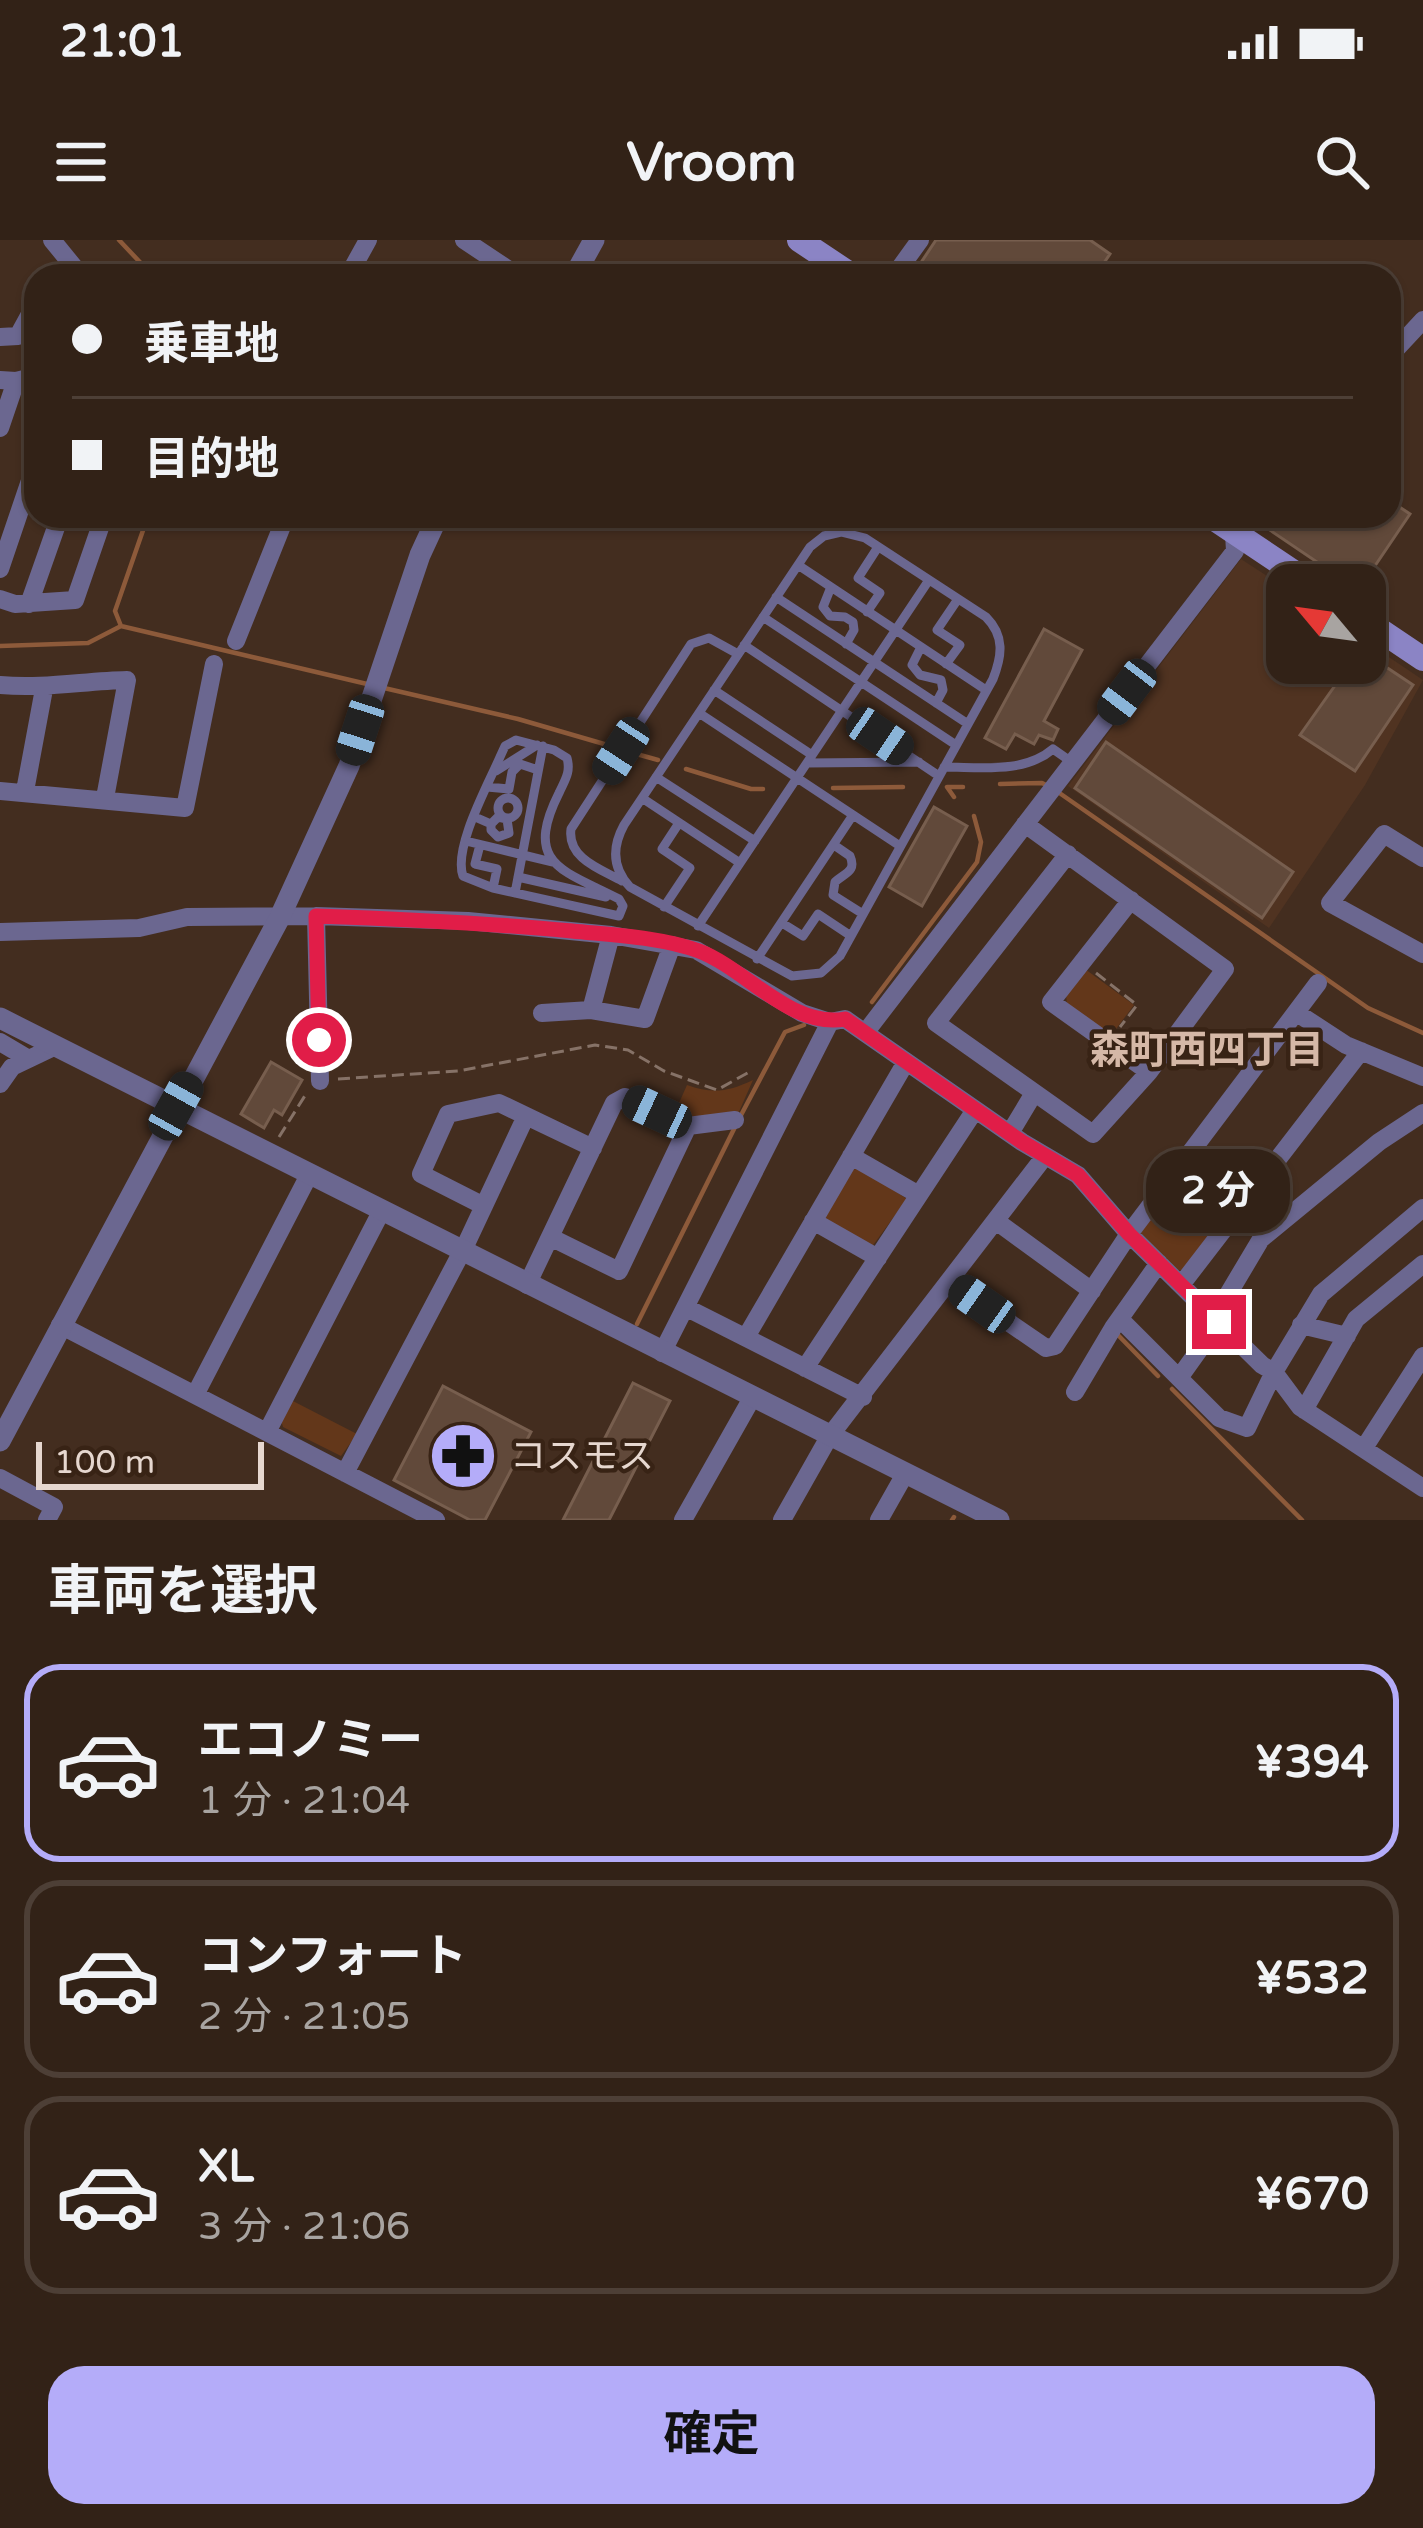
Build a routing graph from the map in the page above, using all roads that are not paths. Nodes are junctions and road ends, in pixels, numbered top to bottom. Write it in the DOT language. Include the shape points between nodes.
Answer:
graph roads {
  1 [pos="52,240"];
  2 [pos="464,240"];
  3 [pos="800,240"];
  4 [pos="72,264"];
  5 [pos="500,264"];
  6 [pos="835,264"];
  7 [pos="1423,320"];
  8 [pos="24,325"];
  9 [pos="0,337"];
  10 [pos="1401,344"];
  11 [pos="8,381"];
  12 [pos="0,428"];
  13 [pos="24,498"];
  14 [pos="56,528"];
  15 [pos="100,528"];
  16 [pos="281,528"];
  17 [pos="432,528"];
  18 [pos="1233,528"];
  19 [pos="1238,528"];
  20 [pos="878,547"];
  21 [pos="1285,564"];
  22 [pos="797,566"];
  23 [pos="0,569"];
  24 [pos="929,580"];
  25 [pos="831,587"];
  26 [pos="776,597"];
  27 [pos="958,598"];
  28 [pos="0,599"];
  29 [pos="29,604"];
  30 [pos="867,611"];
  31 [pos="763,617"];
  32 [pos="896,630"];
  33 [pos="1386,634"];
  34 [pos="236,641"];
  35 [pos="846,644"];
  36 [pos="921,647"];
  37 [pos="741,650"];
  38 [pos="1423,659"];
  39 [pos="874,662"];
  40 [pos="214,664"];
  41 [pos="946,664"];
  42 [pos="861,682"];
  43 [pos="0,685"];
  44 [pos="44,688"];
  45 [pos="714,690"];
  46 [pos="986,690"];
  47 [pos="936,703"];
  48 [pos="842,710"];
  49 [pos="699,713"];
  50 [pos="968,724"];
  51 [pos="779,733"];
  52 [pos="956,745"];
  53 [pos="540,746"];
  54 [pos="764,756"];
  55 [pos="810,759"];
  56 [pos="919,762"];
  57 [pos="1073,763"];
  58 [pos="538,770"];
  59 [pos="942,771"];
  60 [pos="656,777"];
  61 [pos="797,778"];
  62 [pos="0,791"];
  63 [pos="25,791"];
  64 [pos="485,793"];
  65 [pos="105,798"];
  66 [pos="642,798"];
  67 [pos="499,805"];
  68 [pos="854,815"];
  69 [pos="475,818"];
  70 [pos="504,818"];
  71 [pos="679,823"];
  72 [pos="491,824"];
  73 [pos="1025,824"];
  74 [pos="466,841"];
  75 [pos="755,842"];
  76 [pos="480,844"];
  77 [pos="834,845"];
  78 [pos="900,846"];
  79 [pos="1068,854"];
  80 [pos="522,855"];
  81 [pos="1423,858"];
  82 [pos="552,862"];
  83 [pos="740,863"];
  84 [pos="518,877"];
  85 [pos="625,883"];
  86 [pos="493,888"];
  87 [pos="515,893"];
  88 [pos="1131,900"];
  89 [pos="621,901"];
  90 [pos="664,907"];
  91 [pos="862,914"];
  92 [pos="316,916"];
  93 [pos="279,919"];
  94 [pos="782,923"];
  95 [pos="698,926"];
  96 [pos="0,932"];
  97 [pos="611,934"];
  98 [pos="851,936"];
  99 [pos="672,946"];
  100 [pos="1423,954"];
  101 [pos="758,959"];
  102 [pos="1318,983"];
  103 [pos="591,1010"];
  104 [pos="542,1012"];
  105 [pos="1297,1013"];
  106 [pos="0,1018"];
  107 [pos="830,1022"];
  108 [pos="865,1033"];
  109 [pos="0,1042"];
  110 [pos="56,1046"];
  111 [pos="1360,1051"];
  112 [pos="27,1058"];
  113 [pos="906,1061"];
  114 [pos="1149,1072"];
  115 [pos="1423,1077"];
  116 [pos="320,1081"];
  117 [pos="0,1084"];
  118 [pos="1034,1093"];
  119 [pos="176,1106"];
  120 [pos="975,1110"];
  121 [pos="1423,1112"];
  122 [pos="526,1116"];
  123 [pos="735,1120"];
  124 [pos="688,1126"];
  125 [pos="1010,1133"];
  126 [pos="592,1148"];
  127 [pos="851,1156"];
  128 [pos="1046,1156"];
  129 [pos="309,1175"];
  130 [pos="1173,1177"];
  131 [pos="919,1195"];
  132 [pos="484,1206"];
  133 [pos="1423,1208"];
  134 [pos="381,1211"];
  135 [pos="813,1221"];
  136 [pos="996,1221"];
  137 [pos="1224,1228"];
  138 [pos="1129,1234"];
  139 [pos="550,1238"];
  140 [pos="459,1252"];
  141 [pos="878,1258"];
  142 [pos="1159,1263"];
  143 [pos="1423,1264"];
  144 [pos="950,1282"];
  145 [pos="1181,1285"];
  146 [pos="527,1286"];
  147 [pos="1092,1291"];
  148 [pos="687,1308"];
  149 [pos="1120,1319"];
  150 [pos="1216,1320"];
  151 [pos="60,1325"];
  152 [pos="1301,1325"];
  153 [pos="1347,1336"];
  154 [pos="746,1337"];
  155 [pos="662,1353"];
  156 [pos="1423,1356"];
  157 [pos="805,1368"];
  158 [pos="1274,1372"];
  159 [pos="1179,1378"];
  160 [pos="1075,1392"];
  161 [pos="195,1395"];
  162 [pos="862,1397"];
  163 [pos="752,1398"];
  164 [pos="1304,1409"];
  165 [pos="267,1432"];
  166 [pos="829,1437"];
  167 [pos="0,1442"];
  168 [pos="1364,1448"];
  169 [pos="345,1473"];
  170 [pos="905,1474"];
  171 [pos="0,1478"];
  172 [pos="1423,1488"];
  173 [pos="46,1520"];
  174 [pos="436,1520"];
  175 [pos="683,1520"];
  176 [pos="782,1520"];
  177 [pos="879,1520"];
  178 [pos="999,1520"];
  1 -- 4 [label="street"];
  2 -- 5 [label="street"];
  3 -- 6 [label="main road"];
  7 -- 10 [label="street"];
  8 -- 9 [label="street" via="18,336"];
  11 -- 12 [label="street"];
  13 -- 23 [label="street"];
  14 -- 29 [label="street"];
  15 -- 29 [label="street" via="75,600"];
  16 -- 34 [label="street"];
  17 -- 93 [label="street" via="349,766"];
  18 -- 57 [label="street" via="1235,550"];
  19 -- 21 [label="main road"];
  20 -- 22 [label="lane" via="858,535 832,534"];
  20 -- 24 [label="lane"];
  20 -- 30 [label="lane" via="858,578 880,592"];
  22 -- 25 [label="lane"];
  22 -- 26 [label="lane"];
  24 -- 27 [label="lane"];
  24 -- 32 [label="lane"];
  25 -- 30 [label="lane"];
  25 -- 35 [label="lane" via="823,605 830,616 852,621"];
  26 -- 31 [label="lane"];
  26 -- 35 [label="lane"];
  27 -- 41 [label="lane" via="937,630 959,645"];
  27 -- 46 [label="lane" via="998,632 1000,657"];
  28 -- 29 [label="street"];
  30 -- 32 [label="lane"];
  31 -- 37 [label="lane"];
  31 -- 42 [label="lane"];
  32 -- 36 [label="lane"];
  32 -- 39 [label="lane"];
  33 -- 38 [label="main road"];
  35 -- 39 [label="lane"];
  36 -- 41 [label="lane"];
  36 -- 47 [label="lane" via="913,667 942,682"];
  37 -- 45 [label="lane"];
  37 -- 48 [label="lane"];
  37 -- 85 [label="lane" via="710,638 691,644 571,829 576,854"];
  39 -- 42 [label="lane"];
  39 -- 47 [label="lane"];
  40 -- 65 [label="street" via="185,808"];
  41 -- 46 [label="lane"];
  42 -- 48 [label="lane"];
  42 -- 52 [label="lane"];
  43 -- 44 [label="street"];
  44 -- 63 [label="street"];
  44 -- 65 [label="street" via="128,680"];
  45 -- 49 [label="lane"];
  45 -- 51 [label="lane"];
  46 -- 50 [label="lane"];
  47 -- 50 [label="lane"];
  48 -- 55 [label="lane"];
  48 -- 56 [label="lane"];
  49 -- 54 [label="lane"];
  49 -- 60 [label="lane"];
  50 -- 52 [label="lane"];
  51 -- 54 [label="lane"];
  51 -- 55 [label="lane"];
  52 -- 59 [label="lane"];
  53 -- 58 [label="lane"];
  53 -- 64 [label="lane" via="509,743"];
  53 -- 82 [label="lane" via="569,763 544,828"];
  54 -- 61 [label="lane"];
  55 -- 56 [label="lane"];
  55 -- 61 [label="lane"];
  56 -- 59 [label="lane"];
  57 -- 59 [label="lane" via="1053,749 1024,765"];
  57 -- 73 [label="street"];
  58 -- 64 [label="lane" via="520,764 509,789"];
  58 -- 80 [label="lane"];
  59 -- 78 [label="lane"];
  60 -- 66 [label="lane"];
  60 -- 75 [label="lane"];
  61 -- 68 [label="lane"];
  61 -- 75 [label="lane"];
  62 -- 63 [label="street"];
  63 -- 65 [label="street"];
  64 -- 67 [label="lane"];
  64 -- 69 [label="lane"];
  66 -- 71 [label="lane"];
  66 -- 85 [label="lane" via="616,841"];
  67 -- 70 [label="lane"];
  67 -- 70 [label="lane" via="508,798 518,804 517,814"];
  68 -- 77 [label="lane"];
  68 -- 78 [label="lane"];
  69 -- 72 [label="lane"];
  69 -- 74 [label="lane"];
  70 -- 72 [label="lane"];
  70 -- 72 [label="lane" via="511,826 504,837"];
  71 -- 83 [label="lane"];
  71 -- 90 [label="lane" via="662,849 690,868"];
  73 -- 79 [label="street"];
  73 -- 108 [label="street"];
  74 -- 76 [label="lane"];
  74 -- 86 [label="lane" via="463,876"];
  75 -- 83 [label="lane"];
  76 -- 80 [label="lane"];
  76 -- 86 [label="lane" via="475,864 497,869"];
  77 -- 91 [label="lane" via="852,862 834,896"];
  77 -- 94 [label="lane"];
  78 -- 91 [label="lane"];
  79 -- 88 [label="street"];
  79 -- 118 [label="street" via="936,1023"];
  80 -- 82 [label="lane"];
  80 -- 84 [label="lane"];
  81 -- 100 [label="street" via="1384,834 1330,903"];
  82 -- 89 [label="lane"];
  83 -- 95 [label="lane"];
  84 -- 87 [label="lane"];
  84 -- 89 [label="lane"];
  85 -- 90 [label="lane"];
  86 -- 87 [label="lane"];
  87 -- 89 [label="lane" via="613,917"];
  88 -- 114 [label="street" via="1225,969"];
  88 -- 114 [label="street" via="1051,1002"];
  90 -- 95 [label="lane"];
  91 -- 98 [label="lane"];
  92 -- 93 [label="street"];
  92 -- 97 [label="street"];
  92 -- 116 [label="street"];
  93 -- 96 [label="street" via="187,917 139,928"];
  93 -- 119 [label="street"];
  94 -- 98 [label="lane" via="803,936 818,914"];
  94 -- 101 [label="lane"];
  95 -- 101 [label="lane"];
  97 -- 99 [label="street"];
  97 -- 103 [label="street"];
  98 -- 101 [label="lane" via="835,962 814,975 786,975"];
  99 -- 103 [label="street" via="645,1019"];
  99 -- 107 [label="street" via="696,950"];
  102 -- 105 [label="street"];
  103 -- 104 [label="street"];
  105 -- 111 [label="street"];
  105 -- 130 [label="street"];
  106 -- 110 [label="street"];
  107 -- 108 [label="street" via="845,1019"];
  107 -- 148 [label="street"];
  108 -- 113 [label="street"];
  109 -- 112 [label="street"];
  110 -- 112 [label="street"];
  110 -- 119 [label="street"];
  111 -- 115 [label="street"];
  111 -- 137 [label="street"];
  112 -- 117 [label="street"];
  113 -- 120 [label="street"];
  113 -- 127 [label="street"];
  114 -- 118 [label="street" via="1093,1134"];
  118 -- 125 [label="street"];
  119 -- 129 [label="street"];
  119 -- 151 [label="street"];
  120 -- 125 [label="street"];
  120 -- 131 [label="street"];
  121 -- 150 [label="street" via="1262,1239"];
  122 -- 126 [label="street"];
  122 -- 132 [label="street"];
  122 -- 132 [label="street" via="499,1103 448,1114 421,1174"];
  123 -- 124 [label="street"];
  124 -- 126 [label="street" via="626,1097 614,1103"];
  124 -- 139 [label="street" via="619,1271"];
  125 -- 128 [label="street"];
  126 -- 139 [label="street"];
  127 -- 131 [label="street"];
  127 -- 135 [label="street"];
  128 -- 136 [label="street"];
  128 -- 138 [label="street" via="1078,1175"];
  129 -- 134 [label="street"];
  129 -- 161 [label="street"];
  130 -- 137 [label="street"];
  130 -- 138 [label="street"];
  131 -- 141 [label="street"];
  132 -- 140 [label="street"];
  133 -- 152 [label="street" via="1321,1294"];
  134 -- 140 [label="street"];
  134 -- 165 [label="street"];
  135 -- 141 [label="street"];
  135 -- 154 [label="street"];
  136 -- 144 [label="street"];
  136 -- 147 [label="street"];
  137 -- 145 [label="street"];
  138 -- 142 [label="street"];
  138 -- 147 [label="street"];
  139 -- 146 [label="street"];
  140 -- 146 [label="street"];
  140 -- 169 [label="street"];
  141 -- 157 [label="street"];
  142 -- 145 [label="street"];
  142 -- 149 [label="street"];
  143 -- 153 [label="street"];
  144 -- 147 [label="street" via="1046,1348"];
  144 -- 162 [label="street"];
  145 -- 150 [label="street"];
  146 -- 155 [label="street"];
  148 -- 154 [label="street"];
  148 -- 155 [label="street"];
  149 -- 159 [label="street"];
  149 -- 160 [label="street"];
  150 -- 158 [label="street"];
  150 -- 159 [label="street"];
  151 -- 161 [label="street"];
  151 -- 167 [label="street"];
  152 -- 153 [label="street"];
  152 -- 158 [label="street"];
  153 -- 164 [label="street"];
  154 -- 157 [label="street"];
  155 -- 163 [label="street"];
  156 -- 168 [label="street"];
  157 -- 162 [label="street"];
  158 -- 159 [label="street" via="1247,1428 1219,1418"];
  158 -- 164 [label="street"];
  161 -- 165 [label="street"];
  162 -- 166 [label="street"];
  163 -- 166 [label="street"];
  163 -- 175 [label="street"];
  164 -- 168 [label="street"];
  165 -- 169 [label="street"];
  166 -- 170 [label="street"];
  166 -- 176 [label="street"];
  168 -- 172 [label="street"];
  169 -- 174 [label="street"];
  170 -- 177 [label="street"];
  170 -- 178 [label="street"];
  171 -- 173 [label="street" via="53,1508"];
}
